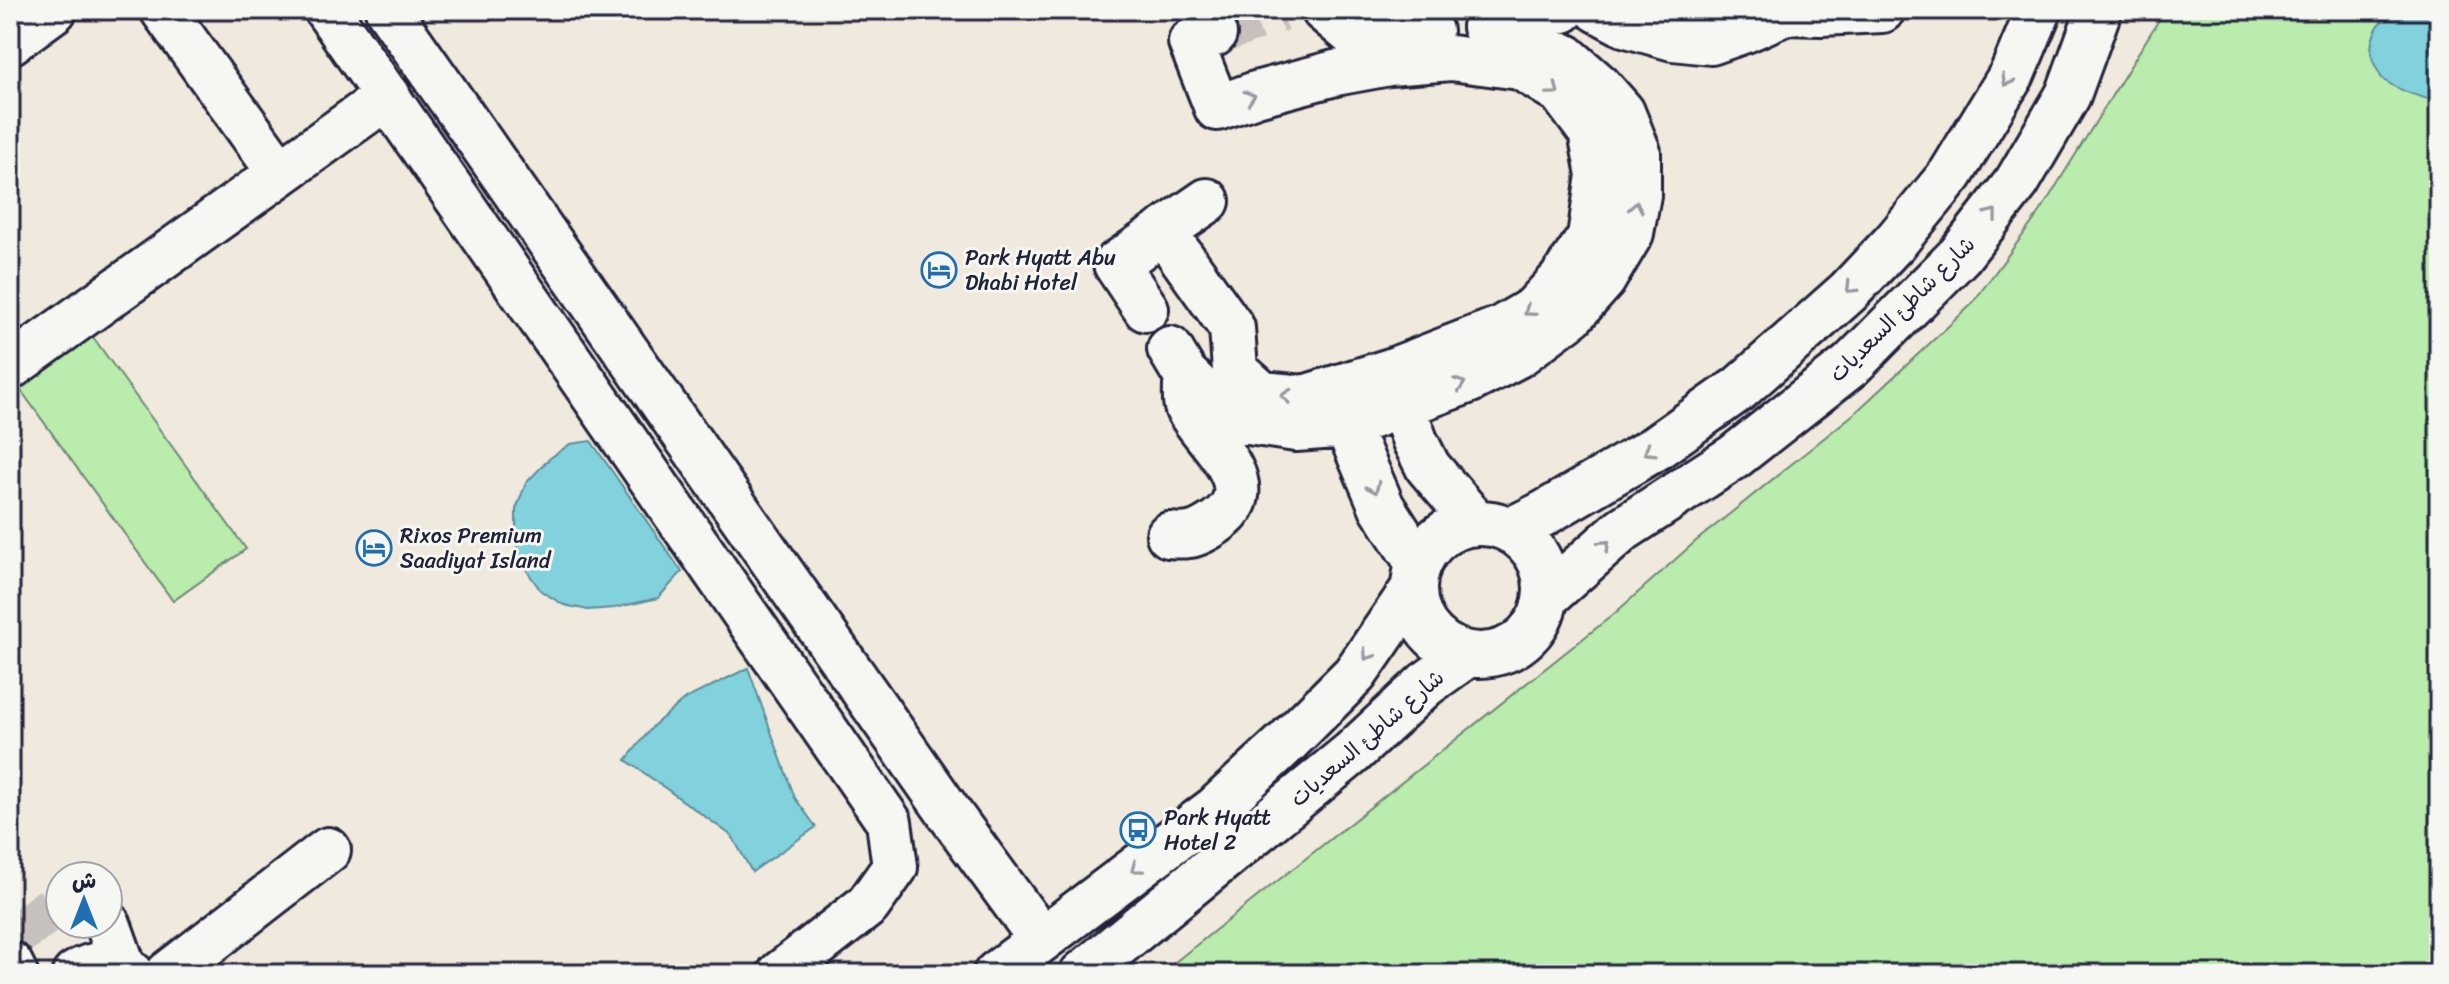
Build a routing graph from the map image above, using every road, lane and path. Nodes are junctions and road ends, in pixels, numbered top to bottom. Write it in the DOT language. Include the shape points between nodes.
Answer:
graph roads {
  1 [pos="54,10"];
  2 [pos="163,10"];
  3 [pos="327,10"];
  4 [pos="388,10"];
  5 [pos="1324,10"];
  6 [pos="1563,10"];
  7 [pos="1598,10"];
  8 [pos="1882,10"];
  9 [pos="2039,10"];
  10 [pos="2099,10"];
  11 [pos="1471,30"];
  12 [pos="1214,34"];
  13 [pos="10,42"];
  14 [pos="388,96"];
  15 [pos="280,173"];
  16 [pos="1207,201"];
  17 [pos="1163,231"];
  18 [pos="1146,309"];
  19 [pos="10,367"];
  20 [pos="1396,388"];
  21 [pos="1343,406"];
  22 [pos="1493,526"];
  23 [pos="1169,535"];
  24 [pos="1415,577"];
  25 [pos="1546,597"];
  26 [pos="1468,654"];
  27 [pos="328,850"];
  28 [pos="1041,939"];
  29 [pos="115,940"];
  30 [pos="128,971"];
  31 [pos="75,974"];
  32 [pos="168,974"];
  33 [pos="780,974"];
  34 [pos="996,974"];
  35 [pos="1082,974"];
  1 -- 13 [label="street"];
  2 -- 15 [label="street"];
  3 -- 14 [label="street"];
  4 -- 28 [label="street"];
  5 -- 11 [label="street" via="1355,36"];
  6 -- 11 [label="street"];
  7 -- 8 [label="street" via="1624,24 1673,38 1711,42 1786,12"];
  9 -- 22 [label="street, one-way" via="2012,74 1951,174 1848,292 1740,388 1654,449 1543,514"];
  25 -- 10 [label="street, شارع شاطئ السعديات, one-way" via="1623,529 1734,457 1851,365 1960,255 2017,182 2068,95"];
  20 -- 11 [label="street, one-way" via="1470,380 1518,355 1572,315 1603,280 1631,233 1638,152 1622,112 1566,57 1534,43"];
  12 -- 20 [label="street, one-way" via="1191,42 1217,108 1335,73 1451,58 1520,67 1561,92 1591,132 1599,175 1590,237 1561,280 1534,309"];
  14 -- 15 [label="street"];
  14 -- 33 [label="street" via="889,822 895,867 868,905"];
  15 -- 19 [label="street"];
  16 -- 17 [label="street"];
  17 -- 18 [label="street" via="1116,264"];
  21 -- 17 [label="street, one-way" via="1262,394 1235,370 1232,328"];
  20 -- 21 [label="street"];
  20 -- 22 [label="street" via="1428,467"];
  21 -- 23 [label="street" via="1296,429 1242,421 1213,401 1178,362 1187,407 1235,478 1235,498 1226,516 1204,530 1188,537"];
  21 -- 24 [label="street, one-way"];
  22 -- 24 [label="street" via="1457,526 1441,534 1427,547"];
  22 -- 25 [label="street" via="1527,542 1539,558"];
  24 -- 26 [label="street" via="1417,613 1429,633 1446,647"];
  24 -- 28 [label="street, one-way" via="1355,674 1287,742 1215,809"];
  25 -- 26 [label="street" via="1528,635 1490,655"];
  26 -- 35 [label="street, شارع شاطئ السعديات"];
  27 -- 32 [label="street"];
  28 -- 34 [label="street"];
  29 -- 30 [label="street"];
  30 -- 31 [label="street" via="109,964"];
}
